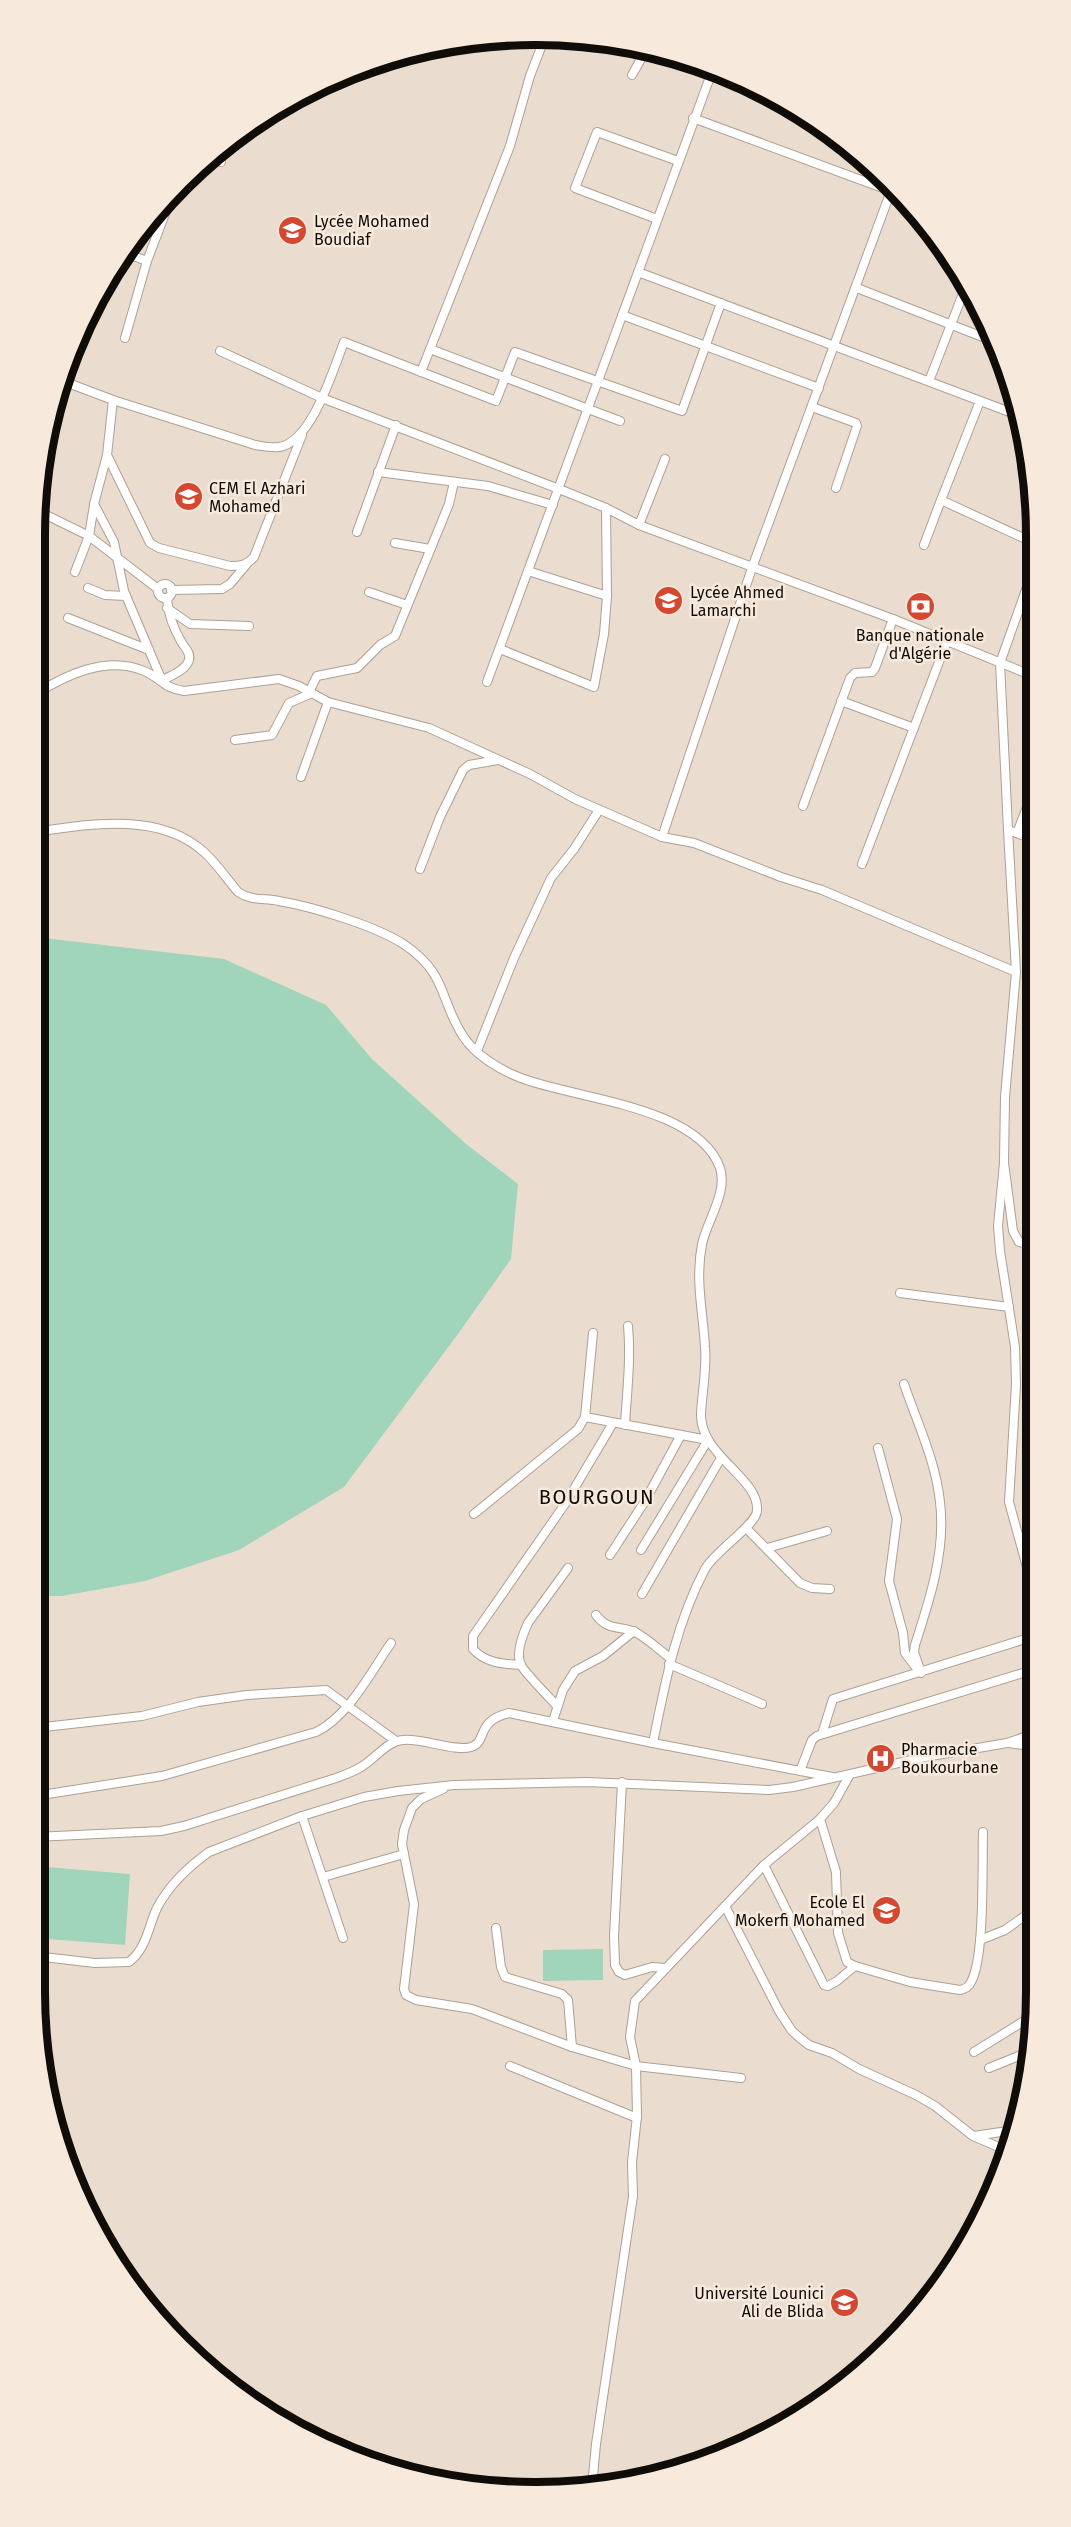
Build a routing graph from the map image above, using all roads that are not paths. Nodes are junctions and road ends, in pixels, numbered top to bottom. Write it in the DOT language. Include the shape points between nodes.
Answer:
graph roads {
  1 [pos="542,45"];
  2 [pos="642,57"];
  3 [pos="632,75"];
  4 [pos="710,77"];
  5 [pos="693,118"];
  6 [pos="678,161"];
  7 [pos="878,185"];
  8 [pos="891,198"];
  9 [pos="165,215"];
  10 [pos="657,219"];
  11 [pos="133,256"];
  12 [pos="147,261"];
  13 [pos="638,272"];
  14 [pos="856,288"];
  15 [pos="963,295"];
  16 [pos="721,303"];
  17 [pos="622,315"];
  18 [pos="952,325"];
  19 [pos="984,337"];
  20 [pos="125,338"];
  21 [pos="705,346"];
  22 [pos="834,346"];
  23 [pos="430,349"];
  24 [pos="220,351"];
  25 [pos="421,372"];
  26 [pos="505,378"];
  27 [pos="597,381"];
  28 [pos="929,381"];
  29 [pos="69,384"];
  30 [pos="819,388"];
  31 [pos="322,398"];
  32 [pos="113,400"];
  33 [pos="980,401"];
  34 [pos="812,407"];
  35 [pos="587,409"];
  36 [pos="1010,412"];
  37 [pos="620,421"];
  38 [pos="396,425"];
  39 [pos="304,431"];
  40 [pos="107,455"];
  41 [pos="665,459"];
  42 [pos="378,472"];
  43 [pos="454,482"];
  44 [pos="836,488"];
  45 [pos="559,489"];
  46 [pos="941,500"];
  47 [pos="94,504"];
  48 [pos="553,505"];
  49 [pos="606,508"];
  50 [pos="46,515"];
  51 [pos="639,525"];
  52 [pos="357,532"];
  53 [pos="89,536"];
  54 [pos="1026,539"];
  55 [pos="395,543"];
  56 [pos="924,546"];
  57 [pos="430,549"];
  58 [pos="118,560"];
  59 [pos="248,563"];
  60 [pos="752,568"];
  61 [pos="528,571"];
  62 [pos="75,572"];
  63 [pos="88,588"];
  64 [pos="1026,590"];
  65 [pos="369,592"];
  66 [pos="169,594"];
  67 [pos="607,596"];
  68 [pos="126,597"];
  69 [pos="407,605"];
  70 [pos="167,608"];
  71 [pos="68,618"];
  72 [pos="893,619"];
  73 [pos="249,626"];
  74 [pos="947,641"];
  75 [pos="149,650"];
  76 [pos="500,650"];
  77 [pos="1000,663"];
  78 [pos="1026,673"];
  79 [pos="163,680"];
  80 [pos="487,682"];
  81 [pos="45,688"];
  82 [pos="171,689"];
  83 [pos="310,692"];
  84 [pos="841,701"];
  85 [pos="328,702"];
  86 [pos="914,728"];
  87 [pos="235,740"];
  88 [pos="498,760"];
  89 [pos="301,777"];
  90 [pos="803,806"];
  91 [pos="599,810"];
  92 [pos="1026,810"];
  93 [pos="45,830"];
  94 [pos="1008,830"];
  95 [pos="1017,833"];
  96 [pos="1026,836"];
  97 [pos="662,837"];
  98 [pos="862,864"];
  99 [pos="420,869"];
  100 [pos="1016,972"];
  101 [pos="477,1051"];
  102 [pos="1004,1163"];
  103 [pos="1026,1244"];
  104 [pos="900,1293"];
  105 [pos="1010,1307"];
  106 [pos="628,1326"];
  107 [pos="593,1333"];
  108 [pos="904,1384"];
  109 [pos="585,1417"];
  110 [pos="614,1423"];
  111 [pos="625,1425"];
  112 [pos="681,1435"];
  113 [pos="708,1440"];
  114 [pos="878,1448"];
  115 [pos="721,1458"];
  116 [pos="474,1514"];
  117 [pos="746,1528"];
  118 [pos="827,1531"];
  119 [pos="767,1548"];
  120 [pos="641,1550"];
  121 [pos="610,1555"];
  122 [pos="1026,1562"];
  123 [pos="568,1568"];
  124 [pos="830,1589"];
  125 [pos="642,1594"];
  126 [pos="596,1615"];
  127 [pos="634,1631"];
  128 [pos="1026,1639"];
  129 [pos="391,1643"];
  130 [pos="670,1661"];
  131 [pos="521,1665"];
  132 [pos="1026,1672"];
  133 [pos="921,1674"];
  134 [pos="762,1704"];
  135 [pos="349,1706"];
  136 [pos="557,1706"];
  137 [pos="554,1721"];
  138 [pos="45,1727"];
  139 [pos="822,1734"];
  140 [pos="1026,1736"];
  141 [pos="396,1741"];
  142 [pos="653,1743"];
  143 [pos="1007,1743"];
  144 [pos="1026,1746"];
  145 [pos="800,1771"];
  146 [pos="849,1776"];
  147 [pos="837,1778"];
  148 [pos="622,1782"];
  149 [pos="450,1786"];
  150 [pos="45,1794"];
  151 [pos="302,1816"];
  152 [pos="820,1819"];
  153 [pos="983,1832"];
  154 [pos="45,1836"];
  155 [pos="404,1854"];
  156 [pos="764,1865"];
  157 [pos="323,1877"];
  158 [pos="725,1906"];
  159 [pos="1026,1915"];
  160 [pos="496,1928"];
  161 [pos="343,1938"];
  162 [pos="980,1940"];
  163 [pos="45,1957"];
  164 [pos="855,1966"];
  165 [pos="666,1968"];
  166 [pos="1025,2020"];
  167 [pos="572,2047"];
  168 [pos="974,2052"];
  169 [pos="1022,2055"];
  170 [pos="510,2066"];
  171 [pos="636,2066"];
  172 [pos="989,2068"];
  173 [pos="741,2078"];
  174 [pos="637,2118"];
  175 [pos="1005,2131"];
  176 [pos="973,2136"];
  177 [pos="1000,2148"];
  178 [pos="593,2479"];
  1 -- 23 [label="street" via="510,146"];
  2 -- 3 [label="street"];
  4 -- 5 [label="street"];
  5 -- 6 [label="street"];
  5 -- 7 [label="street"];
  6 -- 10 [label="street"];
  6 -- 10 [label="street" via="597,132 575,188"];
  8 -- 14 [label="street"];
  9 -- 12 [label="street"];
  10 -- 13 [label="street"];
  11 -- 12 [label="street"];
  12 -- 20 [label="street"];
  13 -- 16 [label="street"];
  13 -- 17 [label="street"];
  14 -- 18 [label="street"];
  14 -- 22 [label="street"];
  15 -- 18 [label="street"];
  16 -- 21 [label="street"];
  16 -- 22 [label="street"];
  17 -- 21 [label="street"];
  17 -- 27 [label="street"];
  18 -- 19 [label="street"];
  18 -- 28 [label="street"];
  21 -- 27 [label="street" via="681,411"];
  21 -- 30 [label="street"];
  22 -- 28 [label="street"];
  22 -- 30 [label="street"];
  23 -- 25 [label="street"];
  23 -- 26 [label="street"];
  24 -- 31 [label="street"];
  25 -- 26 [label="street" via="496,401"];
  25 -- 31 [label="street" via="344,342"];
  26 -- 27 [label="street" via="515,351"];
  26 -- 35 [label="street"];
  27 -- 35 [label="street"];
  28 -- 33 [label="street"];
  29 -- 32 [label="street"];
  30 -- 34 [label="street"];
  31 -- 38 [label="street"];
  31 -- 39 [label="street"];
  32 -- 39 [label="street" via="255,446 279,447"];
  32 -- 40 [label="street"];
  33 -- 36 [label="street"];
  33 -- 46 [label="street"];
  34 -- 44 [label="street" via="857,426"];
  34 -- 60 [label="street"];
  35 -- 37 [label="street"];
  35 -- 45 [label="street"];
  38 -- 42 [label="street"];
  38 -- 45 [label="street"];
  39 -- 59 [label="street" via="254,557"];
  40 -- 47 [label="street"];
  40 -- 59 [label="street" via="150,543 230,566"];
  41 -- 51 [label="street"];
  42 -- 43 [label="street"];
  42 -- 52 [label="street"];
  43 -- 48 [label="street" via="488,486"];
  43 -- 57 [label="street"];
  45 -- 48 [label="street"];
  45 -- 49 [label="street"];
  46 -- 54 [label="street"];
  46 -- 56 [label="street"];
  47 -- 53 [label="street"];
  47 -- 58 [label="street" via="114,542"];
  48 -- 61 [label="street"];
  49 -- 51 [label="street"];
  49 -- 67 [label="street"];
  50 -- 53 [label="street"];
  51 -- 60 [label="street"];
  53 -- 58 [label="street"];
  53 -- 62 [label="street"];
  55 -- 57 [label="street"];
  57 -- 69 [label="street"];
  58 -- 66 [label="street" via="159,588 166,585"];
  58 -- 68 [label="street"];
  59 -- 66 [label="street" via="222,589"];
  60 -- 72 [label="street"];
  60 -- 97 [label="street"];
  61 -- 67 [label="street"];
  61 -- 76 [label="street"];
  63 -- 68 [label="street"];
  64 -- 77 [label="street"];
  65 -- 69 [label="street"];
  66 -- 70 [label="street"];
  67 -- 76 [label="street" via="594,687"];
  68 -- 75 [label="street"];
  69 -- 83 [label="street" via="395,636 357,668 317,676"];
  70 -- 73 [label="street" via="190,624"];
  70 -- 79 [label="street" via="171,624 190,654 182,669"];
  71 -- 75 [label="street"];
  72 -- 74 [label="street"];
  72 -- 84 [label="street" via="875,669 852,674"];
  74 -- 77 [label="street"];
  74 -- 86 [label="street"];
  75 -- 79 [label="street"];
  76 -- 80 [label="street"];
  77 -- 78 [label="street"];
  77 -- 94 [label="street"];
  79 -- 82 [label="street"];
  81 -- 82 [label="street" via="72,673 122,667 140,669"];
  82 -- 83 [label="street" via="205,690 279,680"];
  83 -- 85 [label="street"];
  83 -- 87 [label="street" via="289,703 272,735"];
  84 -- 86 [label="street"];
  84 -- 90 [label="street"];
  85 -- 88 [label="street" via="429,728"];
  85 -- 89 [label="street"];
  86 -- 98 [label="street"];
  88 -- 91 [label="street"];
  88 -- 99 [label="street" via="477,762 463,770"];
  91 -- 97 [label="street"];
  91 -- 101 [label="street" via="551,878 513,958"];
  92 -- 95 [label="street"];
  93 -- 101 [label="street" via="92,824 154,828 190,842 205,853 245,897 278,900 351,921 404,944 437,976 459,1029"];
  94 -- 95 [label="street"];
  94 -- 100 [label="street"];
  95 -- 96 [label="street"];
  97 -- 100 [label="street" via="694,843 830,893"];
  100 -- 102 [label="street" via="1005,1097"];
  101 -- 113 [label="street" via="519,1078 678,1124 719,1165 722,1184 706,1227 698,1279 705,1350 701,1417"];
  102 -- 103 [label="street" via="1013,1231 1019,1242"];
  102 -- 105 [label="street" via="998,1226"];
  104 -- 105 [label="street"];
  105 -- 122 [label="street" via="1016,1385 1010,1502"];
  106 -- 111 [label="street" via="631,1359"];
  107 -- 109 [label="street"];
  108 -- 133 [label="street" via="936,1477 942,1520 939,1557 914,1652"];
  109 -- 110 [label="street"];
  109 -- 116 [label="street" via="578,1429"];
  110 -- 111 [label="street"];
  110 -- 131 [label="street" via="565,1504 472,1636 473,1649 484,1658"];
  111 -- 112 [label="street"];
  112 -- 113 [label="street"];
  112 -- 121 [label="street"];
  113 -- 115 [label="street"];
  113 -- 120 [label="street"];
  114 -- 133 [label="street" via="897,1519 888,1581 905,1653"];
  115 -- 117 [label="street" via="743,1480 757,1507 754,1521"];
  115 -- 125 [label="street"];
  117 -- 119 [label="street"];
  117 -- 130 [label="street" via="723,1547 704,1571"];
  118 -- 119 [label="street"];
  119 -- 124 [label="street" via="800,1583"];
  123 -- 131 [label="street" via="523,1633"];
  126 -- 127 [label="street" via="602,1623"];
  127 -- 130 [label="street"];
  127 -- 136 [label="street" via="603,1656 575,1671"];
  128 -- 133 [label="street"];
  129 -- 135 [label="street"];
  130 -- 134 [label="street"];
  130 -- 142 [label="street"];
  131 -- 136 [label="street"];
  132 -- 139 [label="street"];
  133 -- 139 [label="street" via="833,1699"];
  135 -- 138 [label="street" via="326,1690 311,1690 237,1696 142,1716"];
  135 -- 141 [label="street"];
  135 -- 150 [label="street" via="316,1732 230,1758 162,1776"];
  136 -- 137 [label="street"];
  137 -- 141 [label="street" via="519,1713 499,1715 489,1720 478,1744 469,1748"];
  137 -- 142 [label="street"];
  139 -- 145 [label="street" via="812,1740"];
  140 -- 143 [label="street"];
  141 -- 154 [label="street" via="359,1768 336,1778 184,1826 161,1831"];
  142 -- 145 [label="street"];
  143 -- 144 [label="street"];
  143 -- 146 [label="street"];
  145 -- 147 [label="street"];
  146 -- 147 [label="street"];
  146 -- 152 [label="street"];
  147 -- 148 [label="street" via="769,1790"];
  148 -- 149 [label="street"];
  148 -- 165 [label="street" via="615,1965 625,1975 652,1967"];
  149 -- 151 [label="street" via="380,1794"];
  149 -- 155 [label="street" via="421,1799 412,1808 404,1830"];
  151 -- 157 [label="street"];
  151 -- 163 [label="street" via="209,1852 196,1861 168,1891 142,1948 129,1962"];
  152 -- 156 [label="street"];
  152 -- 164 [label="street" via="836,1872 838,1933 843,1955"];
  153 -- 162 [label="street"];
  155 -- 157 [label="street"];
  155 -- 167 [label="street" via="414,1904 406,1995 472,2009"];
  156 -- 158 [label="street"];
  156 -- 164 [label="street" via="824,1985 837,1981"];
  157 -- 161 [label="street"];
  158 -- 165 [label="street"];
  158 -- 176 [label="street" via="792,2031 809,2045 916,2095"];
  159 -- 162 [label="street" via="1005,1930"];
  160 -- 167 [label="street" via="505,1977 562,1994 568,2000"];
  162 -- 164 [label="street" via="972,1982 960,1990 910,1982"];
  165 -- 171 [label="street" via="635,2001 630,2037"];
  166 -- 168 [label="street"];
  167 -- 171 [label="street"];
  169 -- 172 [label="street"];
  170 -- 174 [label="street"];
  171 -- 173 [label="street"];
  171 -- 174 [label="street"];
  174 -- 178 [label="street" via="633,2196"];
  175 -- 176 [label="street"];
  176 -- 177 [label="street"];
}
